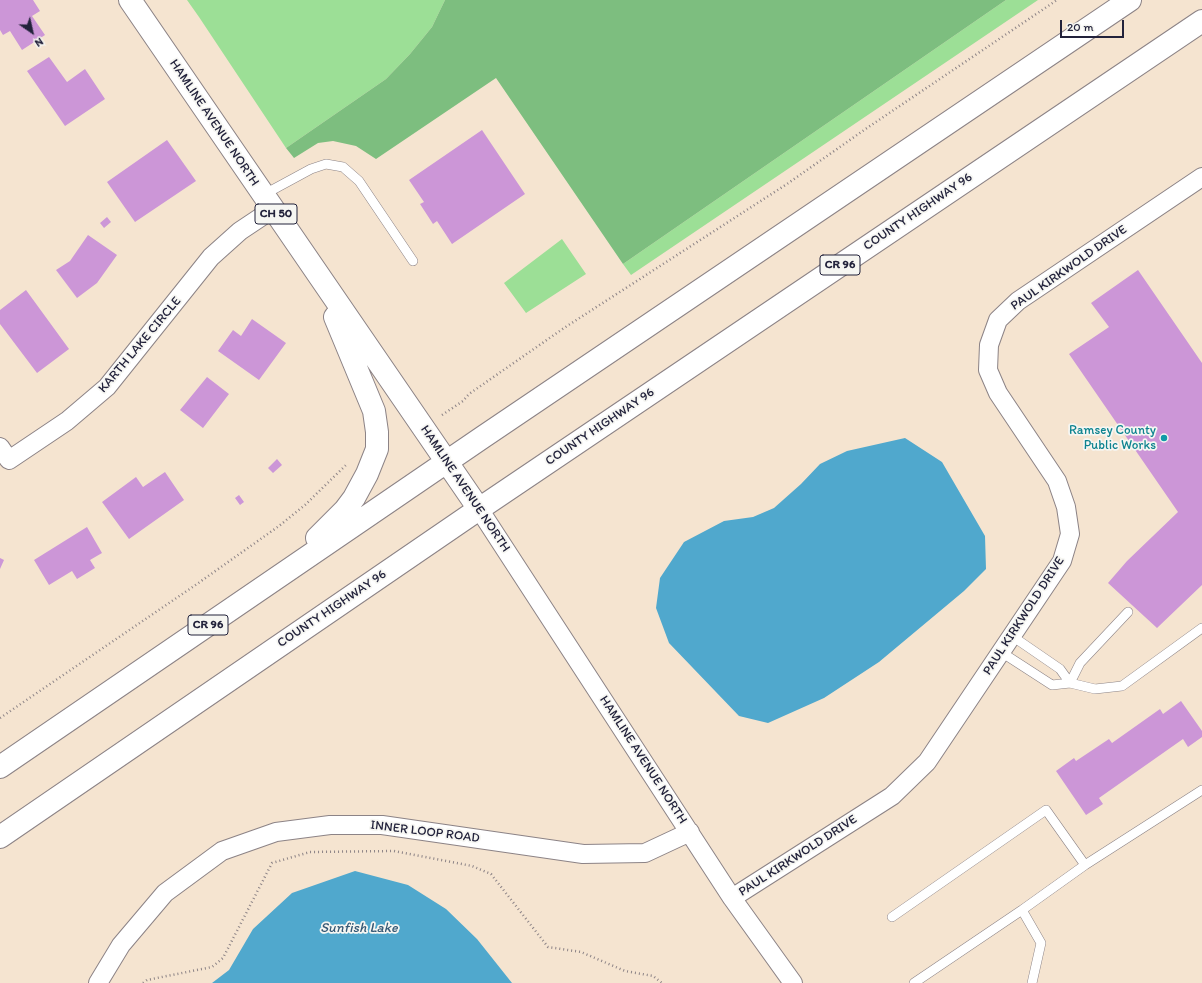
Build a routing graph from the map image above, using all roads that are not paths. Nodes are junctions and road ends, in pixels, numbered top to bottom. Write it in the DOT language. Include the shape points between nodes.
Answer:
graph roads {
  1 [pos="130,0"];
  2 [pos="1130,0"];
  3 [pos="1202,21"];
  4 [pos="1202,177"];
  5 [pos="268,202"];
  6 [pos="413,261"];
  7 [pos="313,268"];
  8 [pos="0,447"];
  9 [pos="447,462"];
  10 [pos="479,509"];
  11 [pos="264,587"];
  12 [pos="1128,612"];
  13 [pos="1202,628"];
  14 [pos="1012,636"];
  15 [pos="1001,652"];
  16 [pos="1070,683"];
  17 [pos="0,767"];
  18 [pos="1202,790"];
  19 [pos="690,832"];
  20 [pos="0,837"];
  21 [pos="1085,865"];
  22 [pos="732,898"];
  23 [pos="1022,910"];
  24 [pos="892,917"];
  25 [pos="98,983"];
  26 [pos="793,983"];
  27 [pos="914,983"];
  28 [pos="1032,983"];
  1 -- 5 [label="main road, HAMLINE AVENUE NORTH / CH 50"];
  2 -- 9 [label="main road, CR 96"];
  3 -- 10 [label="main road, COUNTY HIGHWAY 96 / CR 96"];
  4 -- 14 [label="street, PAUL KIRKWOLD DRIVE" via="1018,301 998,320 989,345 988,370 998,393 1058,481 1066,507 1070,534 1062,561"];
  5 -- 6 [label="lane" via="311,169 326,164 343,167 358,180"];
  5 -- 7 [label="main road, HAMLINE AVENUE NORTH / CH 50"];
  5 -- 8 [label="street, KARTH LAKE CIRCLE" via="211,257 108,387 67,421 9,460"];
  7 -- 9 [label="main road, HAMLINE AVENUE NORTH / CH 50"];
  7 -- 11 [label="main road" via="374,411 377,449 362,484 345,510"];
  9 -- 10 [label="main road, HAMLINE AVENUE NORTH / CH 50"];
  9 -- 11 [label="main road, CR 96"];
  10 -- 19 [label="street, HAMLINE AVENUE NORTH"];
  10 -- 20 [label="main road, COUNTY HIGHWAY 96 / CR 96"];
  11 -- 17 [label="main road, CR 96"];
  12 -- 16 [label="lane" via="1080,663"];
  13 -- 16 [label="lane" via="1122,686 1095,689"];
  14 -- 15 [label="street, PAUL KIRKWOLD DRIVE"];
  14 -- 16 [label="lane" via="1060,669"];
  15 -- 16 [label="lane" via="1052,685"];
  15 -- 22 [label="street, PAUL KIRKWOLD DRIVE" via="927,762 892,796"];
  18 -- 21 [label="lane"];
  19 -- 22 [label="street, HAMLINE AVENUE NORTH"];
  19 -- 25 [label="street, INNER LOOP ROAD" via="645,853 590,854 382,825 330,825 276,832 222,851 165,893 121,946"];
  21 -- 23 [label="lane"];
  21 -- 24 [label="lane" via="1046,810"];
  22 -- 26 [label="street, HAMLINE AVENUE NORTH"];
  23 -- 27 [label="lane"];
  23 -- 28 [label="lane" via="1041,943"];
}
